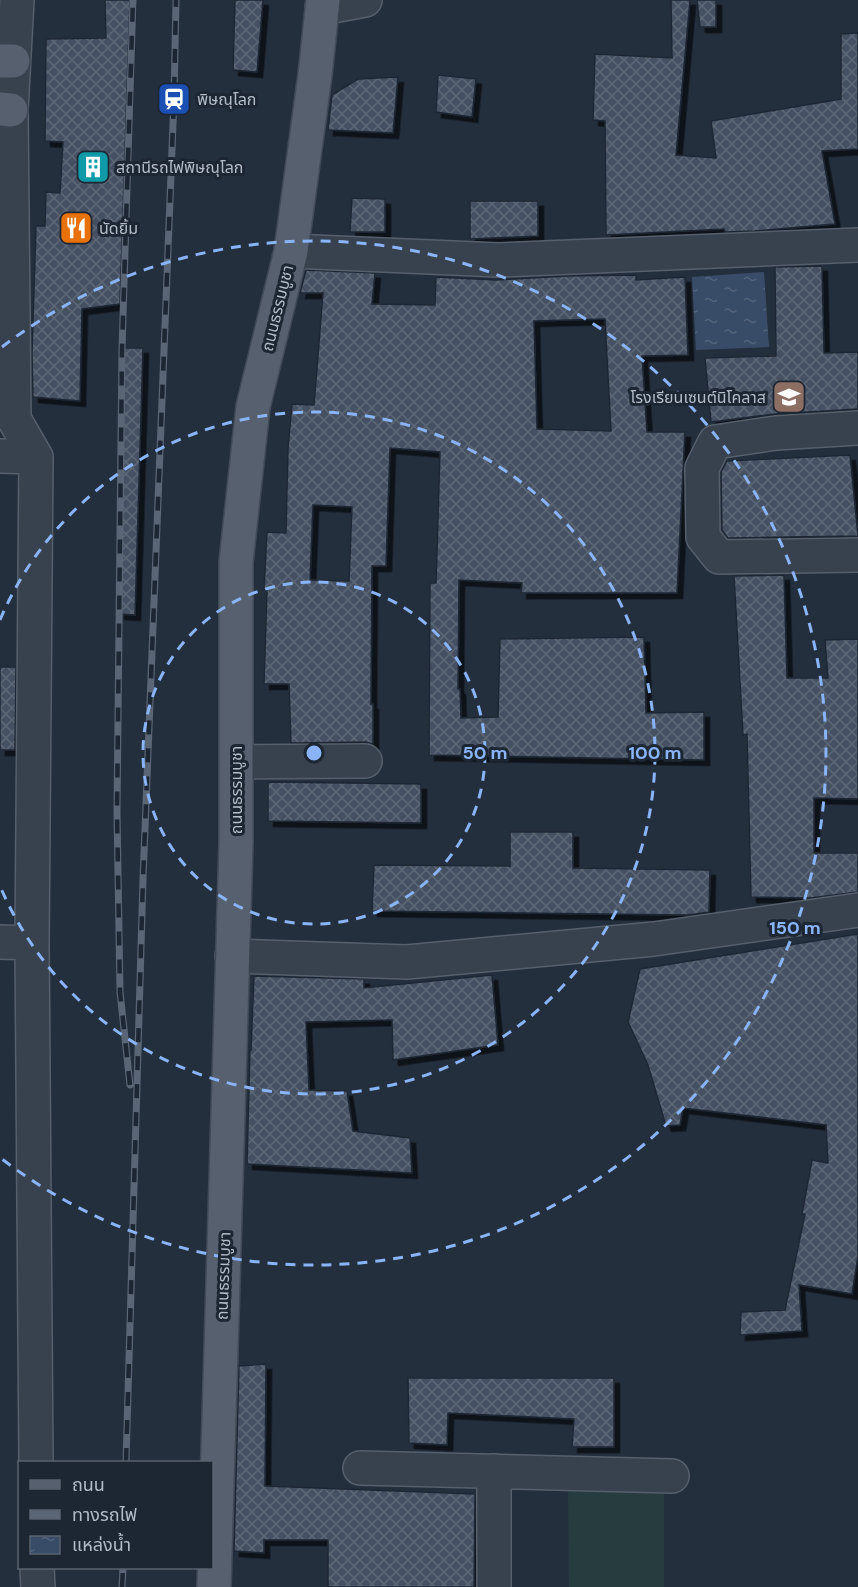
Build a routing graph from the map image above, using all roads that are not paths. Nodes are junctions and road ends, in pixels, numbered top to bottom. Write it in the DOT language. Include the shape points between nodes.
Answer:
graph roads {
  1 [pos="17,0"];
  2 [pos="365,0"];
  3 [pos="322,4"];
  4 [pos="7,61"];
  5 [pos="6,109"];
  6 [pos="858,245"];
  7 [pos="291,251"];
  8 [pos="7,419"];
  9 [pos="858,428"];
  10 [pos="0,456"];
  11 [pos="36,457"];
  12 [pos="858,555"];
  13 [pos="365,761"];
  14 [pos="236,762"];
  15 [pos="858,910"];
  16 [pos="0,942"];
  17 [pos="32,943"];
  18 [pos="232,956"];
  19 [pos="36,1461"];
  20 [pos="360,1468"];
  21 [pos="494,1471"];
  22 [pos="672,1476"];
  23 [pos="37,1569"];
  24 [pos="38,1587"];
  25 [pos="213,1587"];
  26 [pos="494,1587"];
  1 -- 4 [label="street"];
  2 -- 3 [label="street"];
  3 -- 7 [label="main road, ถนนธรรมบูชา"];
  4 -- 5 [label="street"];
  5 -- 8 [label="street"];
  6 -- 7 [label="street" via="499,260"];
  7 -- 14 [label="main road, ถนนธรรมบูชา" via="253,407 236,562"];
  8 -- 11 [label="street"];
  9 -- 12 [label="street" via="715,442 702,468 703,537 719,557"];
  10 -- 11 [label="street"];
  11 -- 17 [label="street"];
  13 -- 14 [label="street"];
  14 -- 18 [label="main road, ถนนธรรมบูชา"];
  15 -- 18 [label="street" via="654,939 406,962"];
  16 -- 17 [label="street"];
  17 -- 19 [label="street"];
  18 -- 25 [label="main road, ถนนธรรมบูชา"];
  20 -- 21 [label="street"];
  21 -- 22 [label="street"];
  21 -- 26 [label="street"];
  23 -- 24 [label="street"];
}
